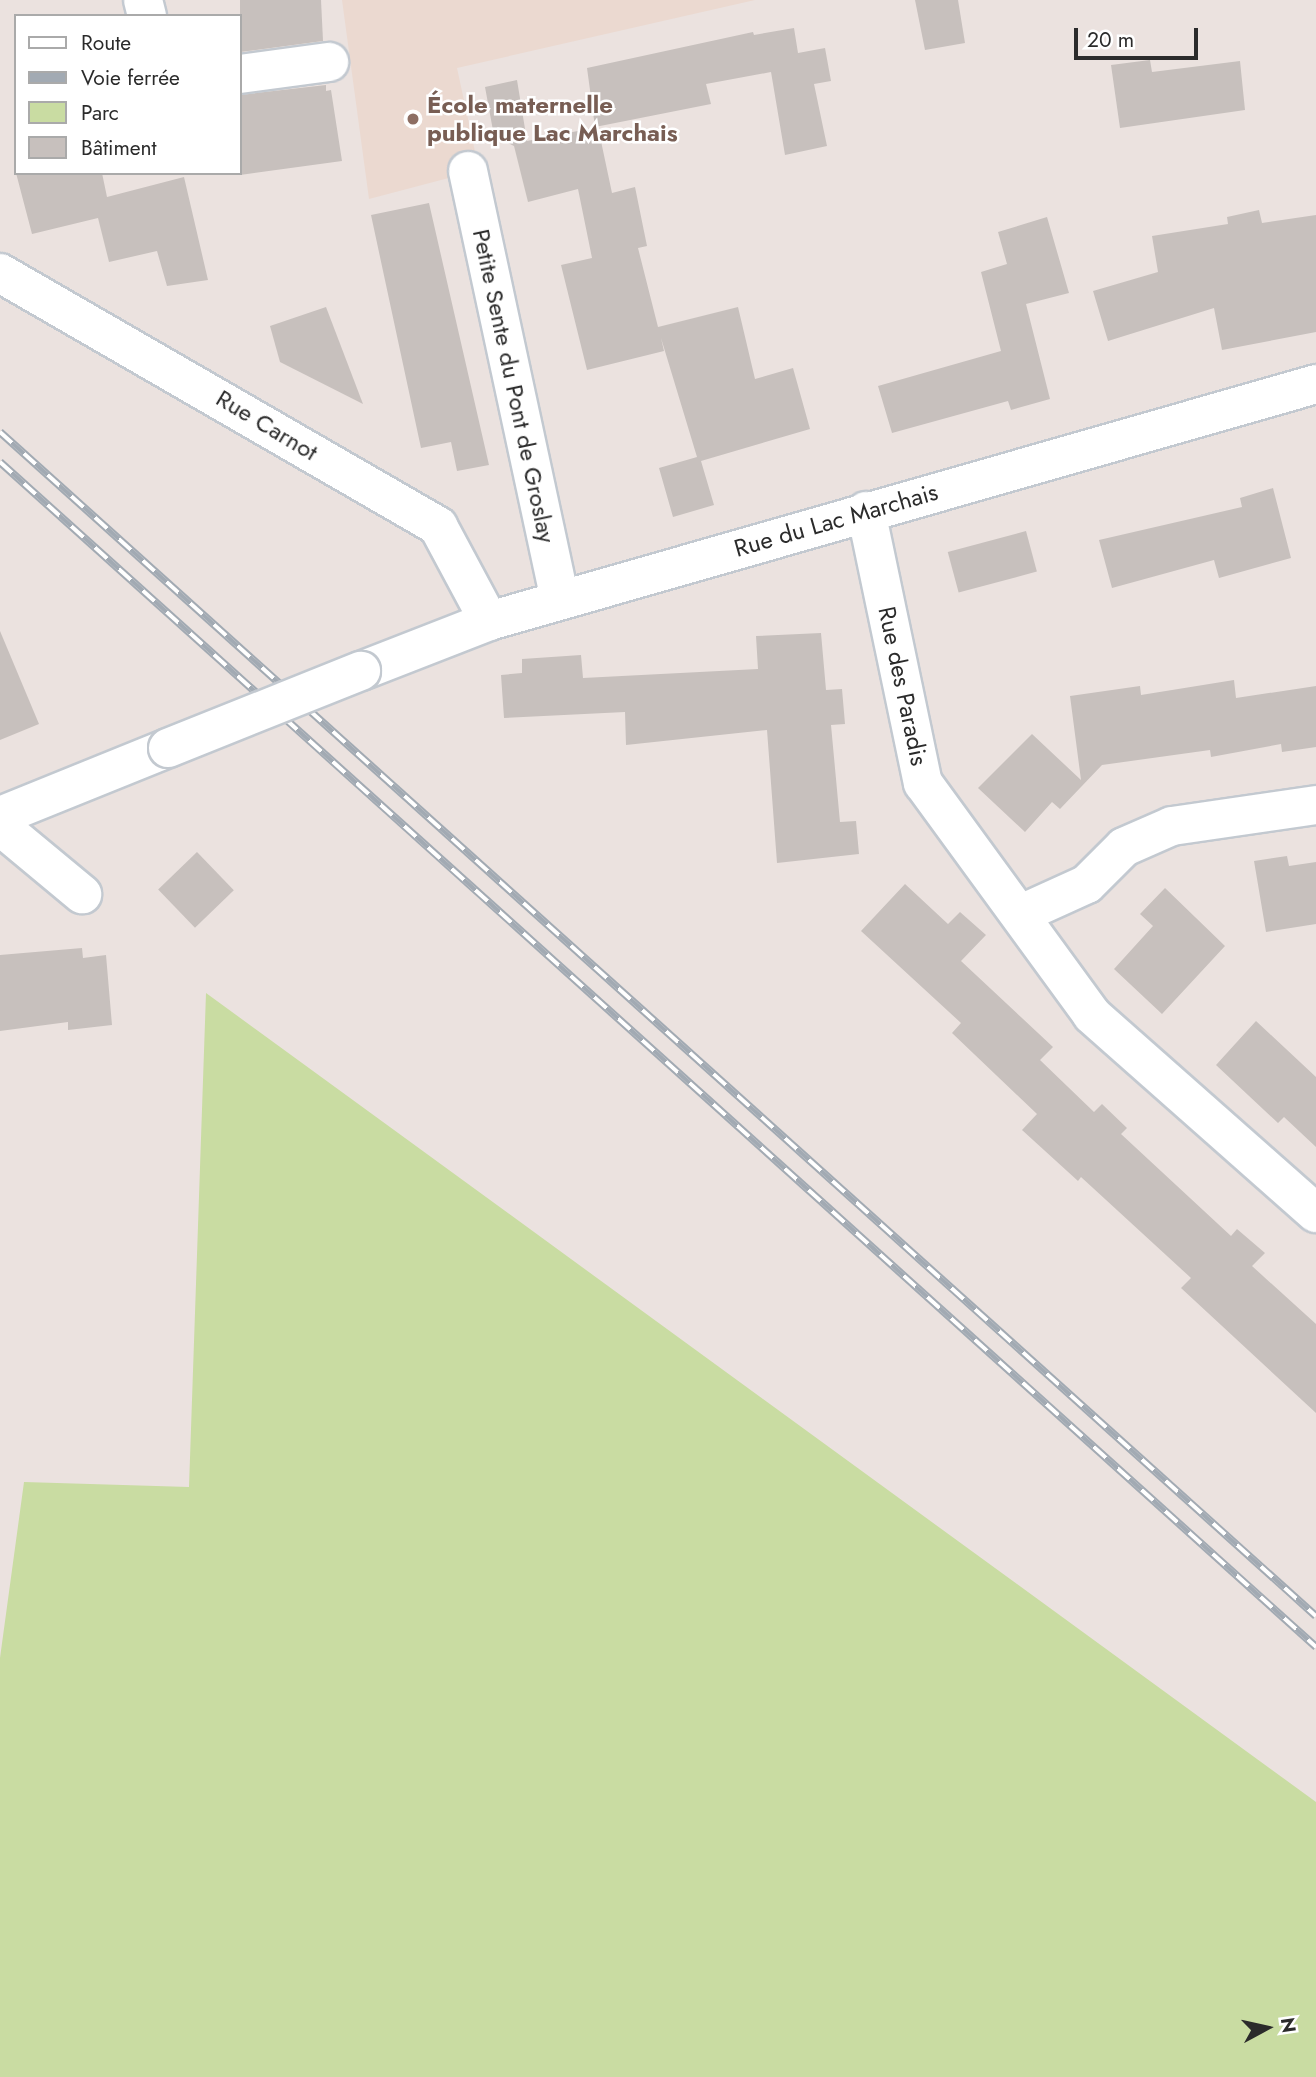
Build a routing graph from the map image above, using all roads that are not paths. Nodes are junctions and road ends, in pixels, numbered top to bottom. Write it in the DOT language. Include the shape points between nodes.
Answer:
graph roads {
  1 [pos="329,62"];
  2 [pos="242,74"];
  3 [pos="468,171"];
  4 [pos="0,273"];
  5 [pos="1316,384"];
  6 [pos="866,511"];
  7 [pos="560,600"];
  8 [pos="489,621"];
  9 [pos="1316,805"];
  10 [pos="0,816"];
  11 [pos="0,826"];
  12 [pos="82,894"];
  13 [pos="1021,914"];
  14 [pos="1316,1213"];
  1 -- 2 [label="street"];
  3 -- 7 [label="street, Petite Sente du Pont de Groslay"];
  4 -- 8 [label="street, Rue Carnot" via="438,526"];
  5 -- 6 [label="street, Rue du Lac Marchais"];
  6 -- 7 [label="street, Rue du Lac Marchais"];
  6 -- 13 [label="street, Rue des Paradis" via="923,783"];
  7 -- 8 [label="street, Rue du Lac Marchais"];
  8 -- 10 [label="street, Rue du Lac Marchais, bridge"];
  9 -- 13 [label="street" via="1172,826 1124,847 1087,884"];
  11 -- 12 [label="street"];
  13 -- 14 [label="street, Rue des Paradis" via="1092,1015"];
}
